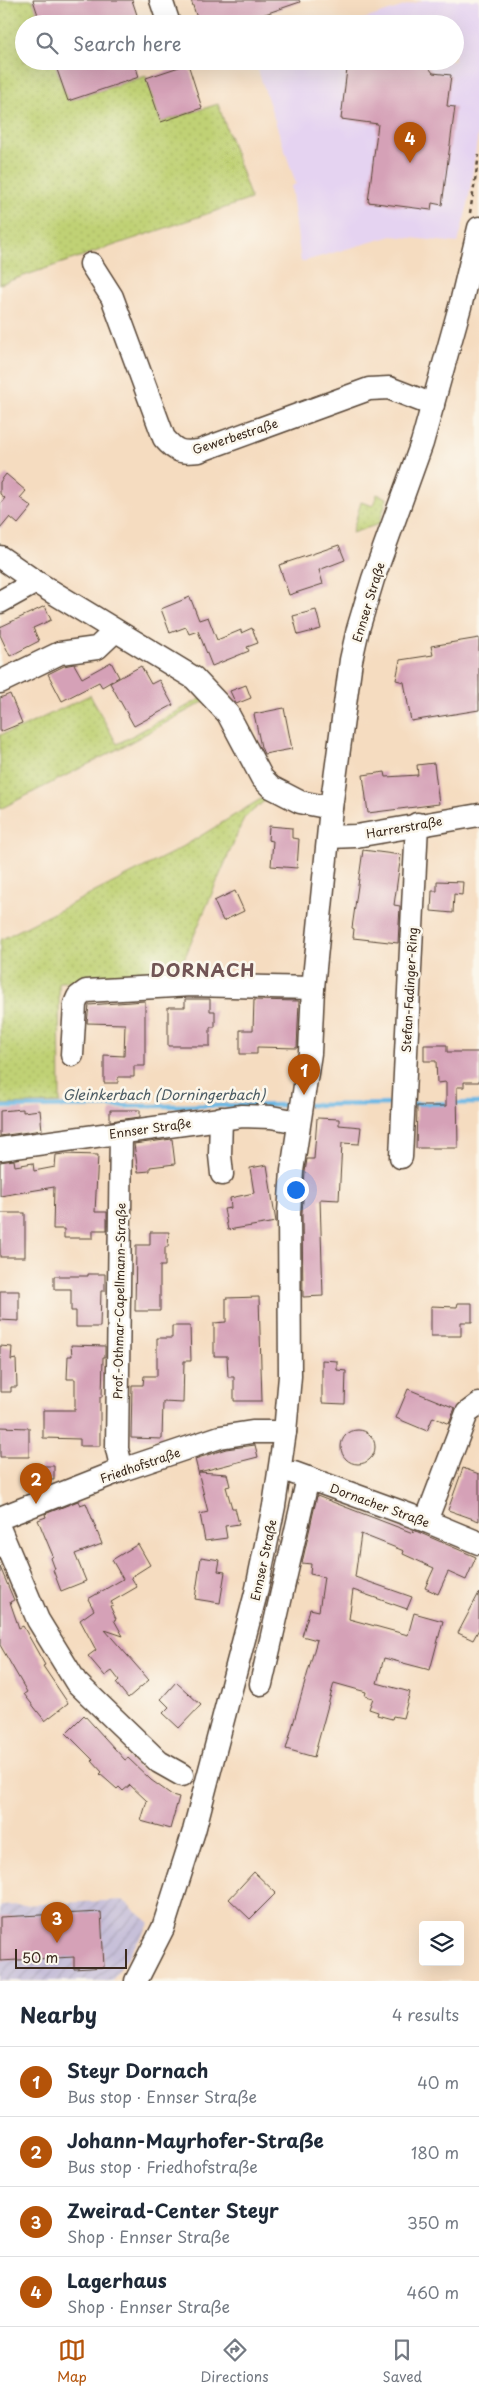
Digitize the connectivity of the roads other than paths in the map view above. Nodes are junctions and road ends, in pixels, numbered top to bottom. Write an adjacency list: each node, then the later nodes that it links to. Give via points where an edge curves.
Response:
1 (161, 0): 2 (street)
2 (166, 15)
3 (479, 228): 5 (street, Ennser Straße)
4 (91, 264): 5 (street, Gewerbestraße, via 112,297 164,438 173,449 200,451 369,389 389,388)
5 (433, 405): 11 (street, Ennser Straße, via 358,629)
6 (0, 556): 7 (street)
7 (36, 582): 8 (street); 9 (street)
8 (0, 602)
9 (115, 631): 10 (street, via 98,648 60,653); 11 (street, via 194,678 206,689 228,714 262,778 271,787 300,802)
10 (0, 682)
11 (331, 808): 14 (street, Ennser Straße)
12 (479, 815): 13 (street, Harrerstraße)
13 (417, 824): 14 (street, Harrerstraße, via 356,836); 21 (street, Stefan-Fadinger-Ring)
14 (329, 837): 15 (street, Ennser Straße)
15 (313, 988): 16 (street, via 192,986 86,991 75,1004); 17 (street, Ennser Straße, via 312,1029)
16 (72, 1055)
17 (302, 1110): 18 (street, Ennser Straße); 24 (street, Ennser Straße, via 289,1213 291,1353)
18 (221, 1118): 19 (street, Ennser Straße); 22 (street)
19 (121, 1132): 20 (street, Ennser Straße); 26 (street, Prof.-Othmar-Capellmann-Straße, via 116,1449)
20 (0, 1149)
21 (401, 1157)
22 (222, 1174)
23 (479, 1404): 29 (street, via 468,1413)
24 (285, 1432): 25 (street, Ennser Straße); 26 (street, Friedhofstraße, via 252,1432 220,1437)
25 (281, 1468): 27 (street, Dornacher Straße); 34 (street, Ennser Straße, via 256,1549 213,1760 176,1892 163,1928)
26 (122, 1470): 28 (street, Friedhofstraße)
27 (308, 1478): 29 (street, Dornacher Straße); 32 (street)
28 (0, 1518)
29 (426, 1521): 31 (street, Dornacher Straße)
30 (0, 1530): 33 (street, via 38,1620 76,1682 159,1762)
31 (479, 1543)
32 (261, 1684)
33 (182, 1775)
34 (136, 1981)

